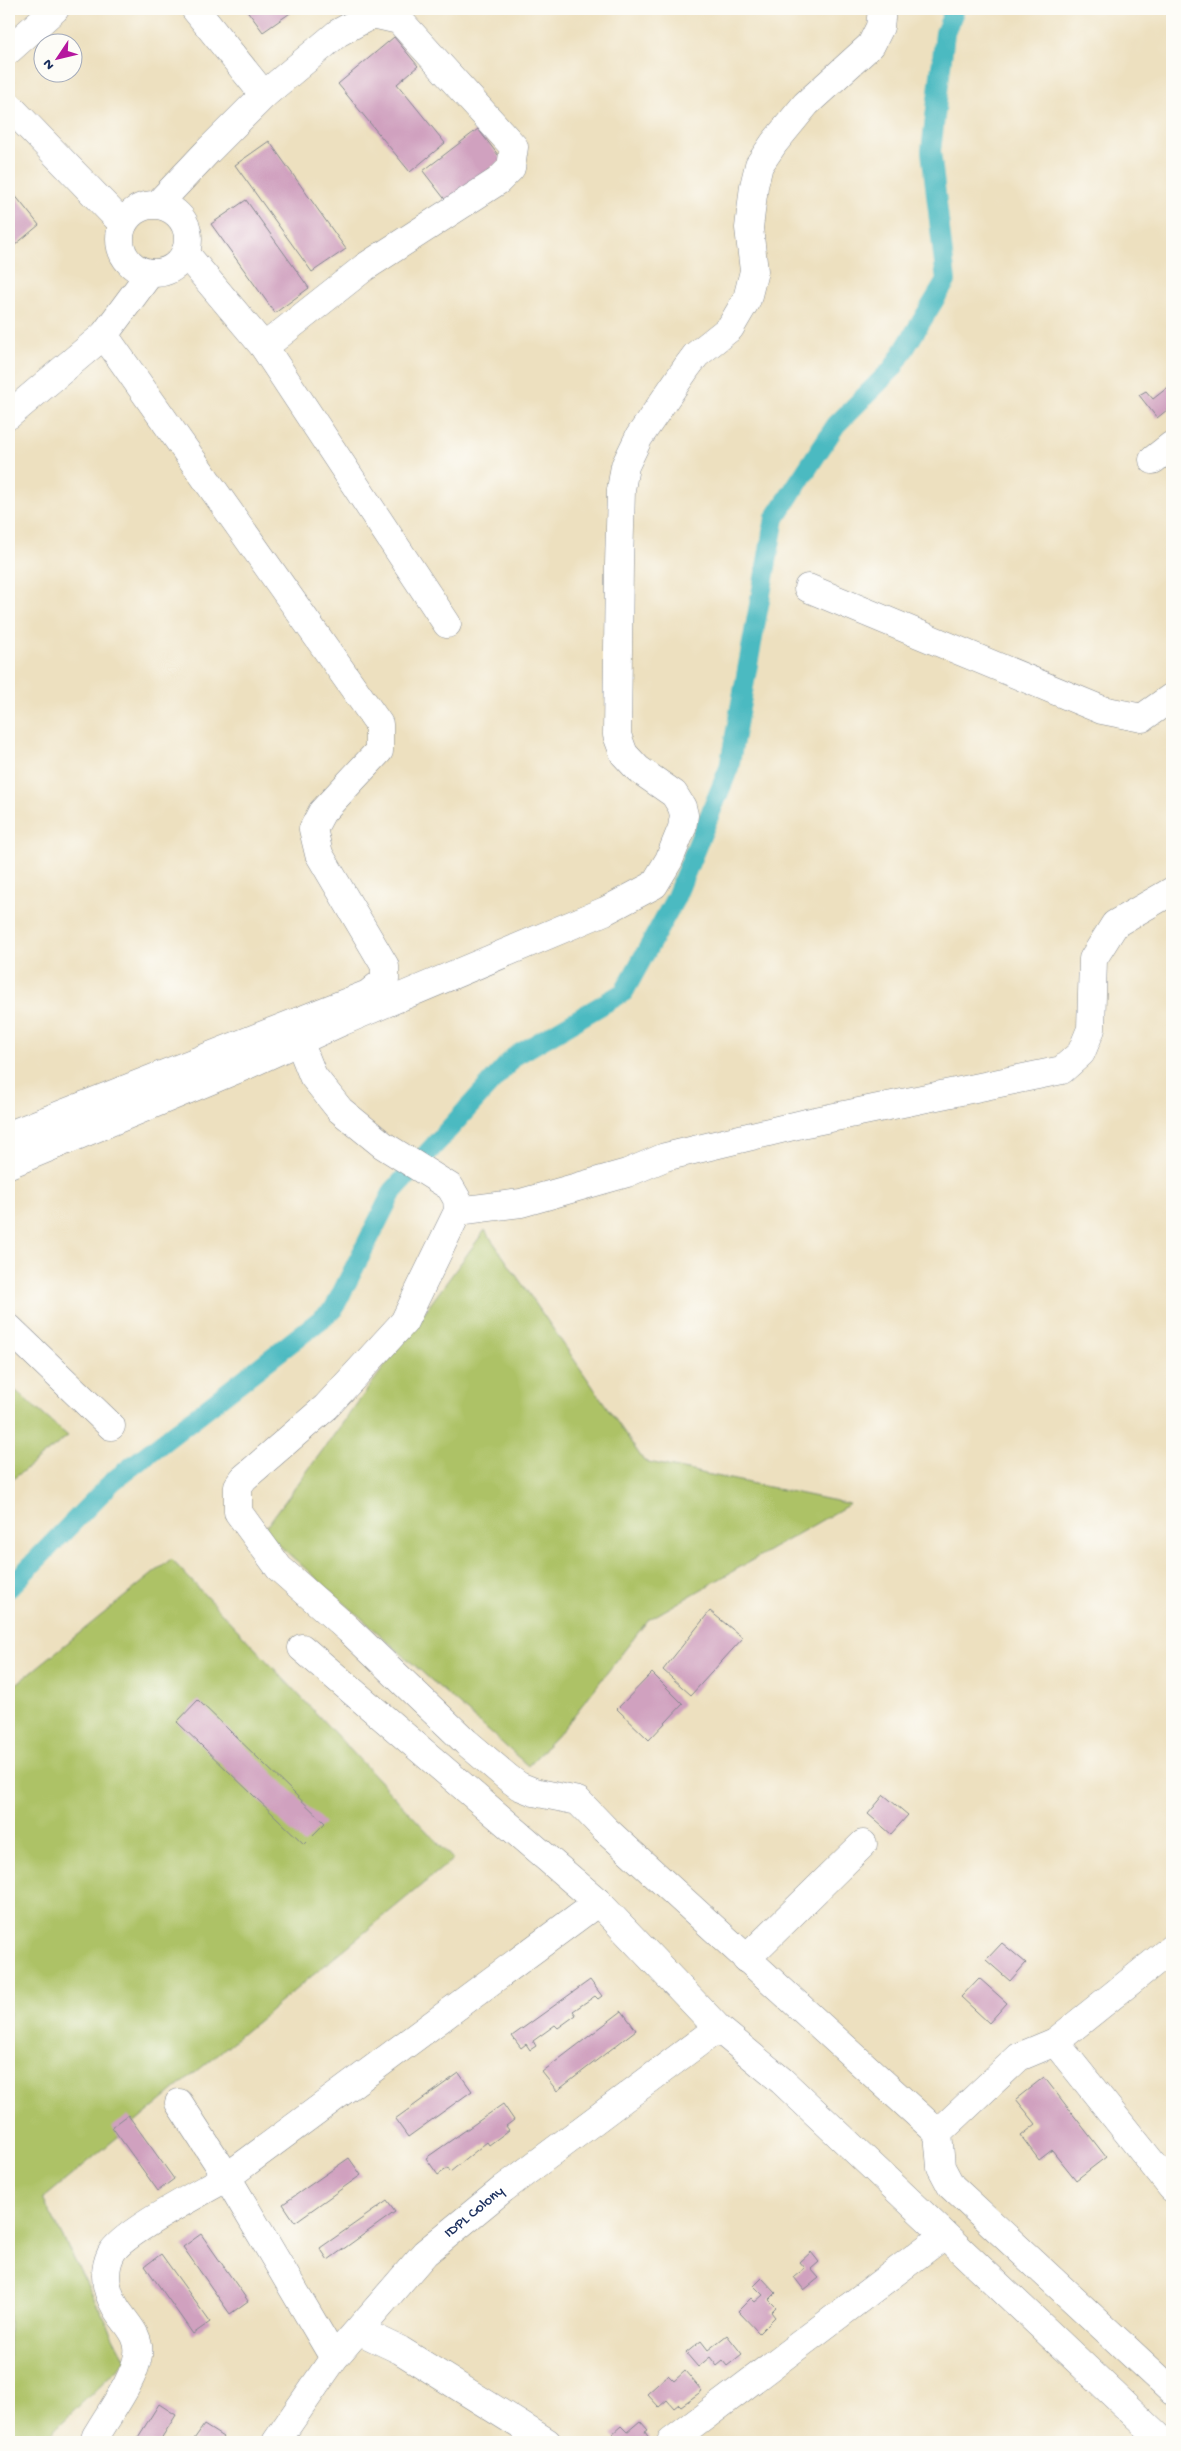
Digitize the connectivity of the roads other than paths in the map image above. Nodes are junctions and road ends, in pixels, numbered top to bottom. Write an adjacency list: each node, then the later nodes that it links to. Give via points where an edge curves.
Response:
1 (55, 9): 4 (street)
2 (194, 9): 5 (street)
3 (882, 9): 18 (street, via 880,28 871,45 806,104 758,166 749,228 754,271 747,299 730,328 696,355 687,367 640,437 625,466 618,565 617,735 624,754 638,769 674,794 682,807 682,828 662,874 654,885 606,911)
4 (9, 50)
5 (264, 95): 7 (street); 12 (street, via 338,33 373,14 399,20 514,147 511,168 498,181 365,267)
6 (9, 106): 8 (street)
7 (158, 204): 8 (street, via 132,212); 9 (street, via 171,209 187,228)
8 (123, 224): 10 (street, via 120,240 124,255 130,264)
9 (185, 254): 10 (street, via 170,269); 12 (street)
10 (150, 273): 11 (street)
11 (104, 335): 13 (street); 19 (street, via 379,724 379,751 322,812 313,829 319,854 384,966 385,980 368,994)
12 (264, 347): 15 (street)
13 (9, 415)
14 (808, 588): 16 (street, via 1102,710 1142,718)
15 (447, 624)
16 (1172, 697)
17 (1172, 891): 21 (street, via 1115,924 1093,959 1091,1029 1081,1053 1062,1070 806,1123 665,1157 627,1173 521,1203)
18 (299, 1040): 20 (street, via 247,1065); 21 (street, via 313,1076 325,1094 363,1130 450,1188 457,1199)
19 (9, 1135)
20 (9, 1164)
21 (458, 1211): 28 (street, via 404,1322 326,1407 244,1478 238,1486 238,1512 279,1568 466,1742 519,1786 578,1801)
22 (9, 1328): 23 (street)
23 (111, 1426)
24 (302, 1648): 26 (street)
25 (863, 1844): 28 (street)
26 (598, 1902): 29 (street); 33 (street)
27 (1172, 1948): 30 (street)
28 (746, 1959): 32 (street)
29 (718, 2028): 35 (street, via 782,2081); 36 (street, IDPL Colony, via 503,2188 425,2253)
30 (1055, 2042): 32 (street, via 1019,2057); 34 (street)
31 (179, 2103): 33 (street)
32 (938, 2133): 38 (street, via 941,2167 951,2186)
33 (227, 2177): 37 (street); 39 (street, via 127,2236 111,2252 105,2286 136,2338 138,2353 133,2370)
34 (1172, 2188)
35 (944, 2236): 42 (street); 43 (street)
36 (360, 2331): 37 (street, IDPL Colony); 41 (street, via 400,2350)
37 (334, 2358): 40 (street, IDPL Colony)
38 (1172, 2391)
39 (94, 2442)
40 (276, 2442)
41 (547, 2442)
42 (671, 2442)
43 (1164, 2442)

